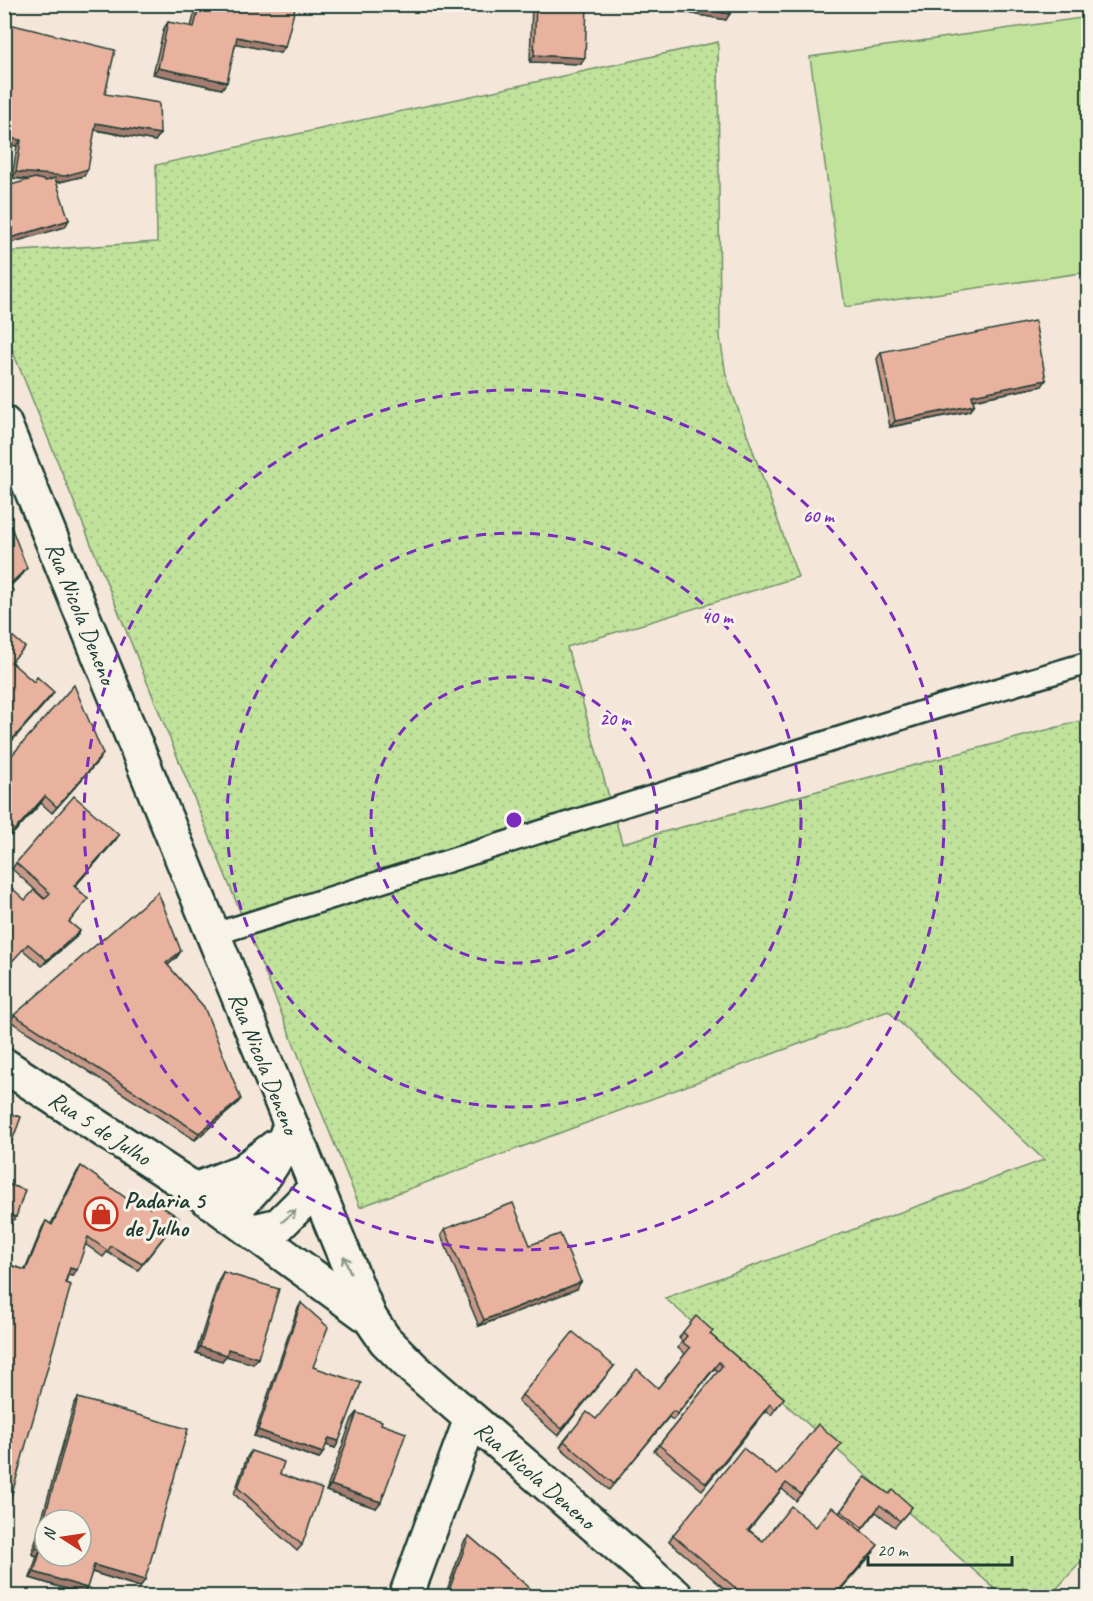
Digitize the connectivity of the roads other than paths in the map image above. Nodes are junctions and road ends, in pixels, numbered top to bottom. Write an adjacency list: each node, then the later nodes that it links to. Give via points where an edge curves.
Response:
1 (4, 423): 3 (street, Rua Nicola Deneno)
2 (1089, 663): 3 (lane)
3 (212, 935): 5 (street, Rua Nicola Deneno)
4 (4, 1065): 7 (street, Rua 5 de Julho)
5 (287, 1132): 6 (street, Rua Nicola Deneno); 7 (street, via 243,1171); 8 (street, via 274,1166 258,1187)
6 (316, 1188): 8 (street, one-way to 6, via 279,1225); 9 (street, Rua Nicola Deneno, one-way to 6)
7 (195, 1190): 8 (street, Rua 5 de Julho)
8 (242, 1223): 9 (street, Rua 5 de Julho)
9 (370, 1318): 10 (street, Rua Nicola Deneno, via 385,1340)
10 (471, 1419): 11 (street); 12 (street, Rua Nicola Deneno)
11 (406, 1596)
12 (676, 1596)

